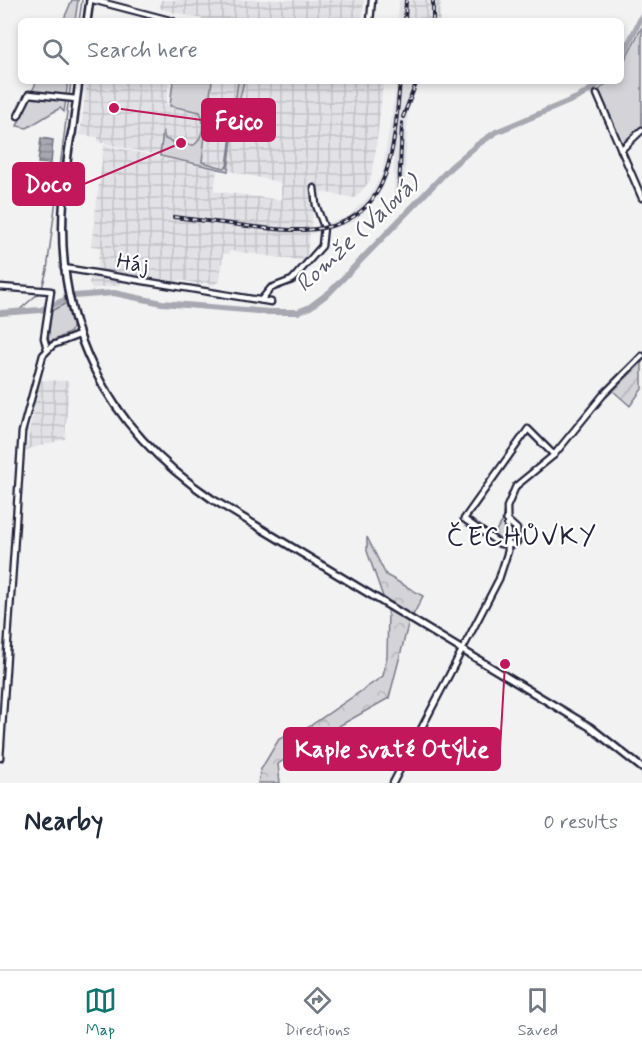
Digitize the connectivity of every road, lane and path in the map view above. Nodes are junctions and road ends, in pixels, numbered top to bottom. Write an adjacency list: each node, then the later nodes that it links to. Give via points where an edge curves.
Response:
1 (92, 0): 3 (main road); 4 (street)
2 (372, 0): 5 (street)
3 (88, 18)
4 (161, 18)
5 (370, 18)
6 (78, 84): 8 (main road)
7 (597, 94): 11 (street)
8 (71, 98): 9 (street, via 28,94); 14 (main road, via 72,131 62,234)
9 (18, 116)
10 (642, 130): 11 (street)
11 (621, 150): 13 (street)
12 (314, 188): 16 (street, via 324,229 322,246 292,280 271,288)
13 (642, 198)
14 (64, 268): 16 (street, Háj); 18 (main road)
15 (0, 287): 19 (street, via 51,291 44,340)
16 (259, 300): 17 (street, Háj)
17 (271, 302)
18 (79, 335): 19 (street); 24 (main road, via 114,405 172,470 212,499)
19 (47, 349): 25 (street, via 37,370 21,447)
20 (642, 356): 21 (street)
21 (554, 455): 22 (street, via 516,486); 23 (street, via 528,429 465,516 465,521)
22 (506, 519): 23 (street); 23 (street, via 518,531 516,543)
23 (508, 546): 24 (street, via 500,579)
24 (464, 650): 26 (main road, via 604,736); 27 (street)
25 (0, 758)
26 (642, 768)
27 (393, 783)

